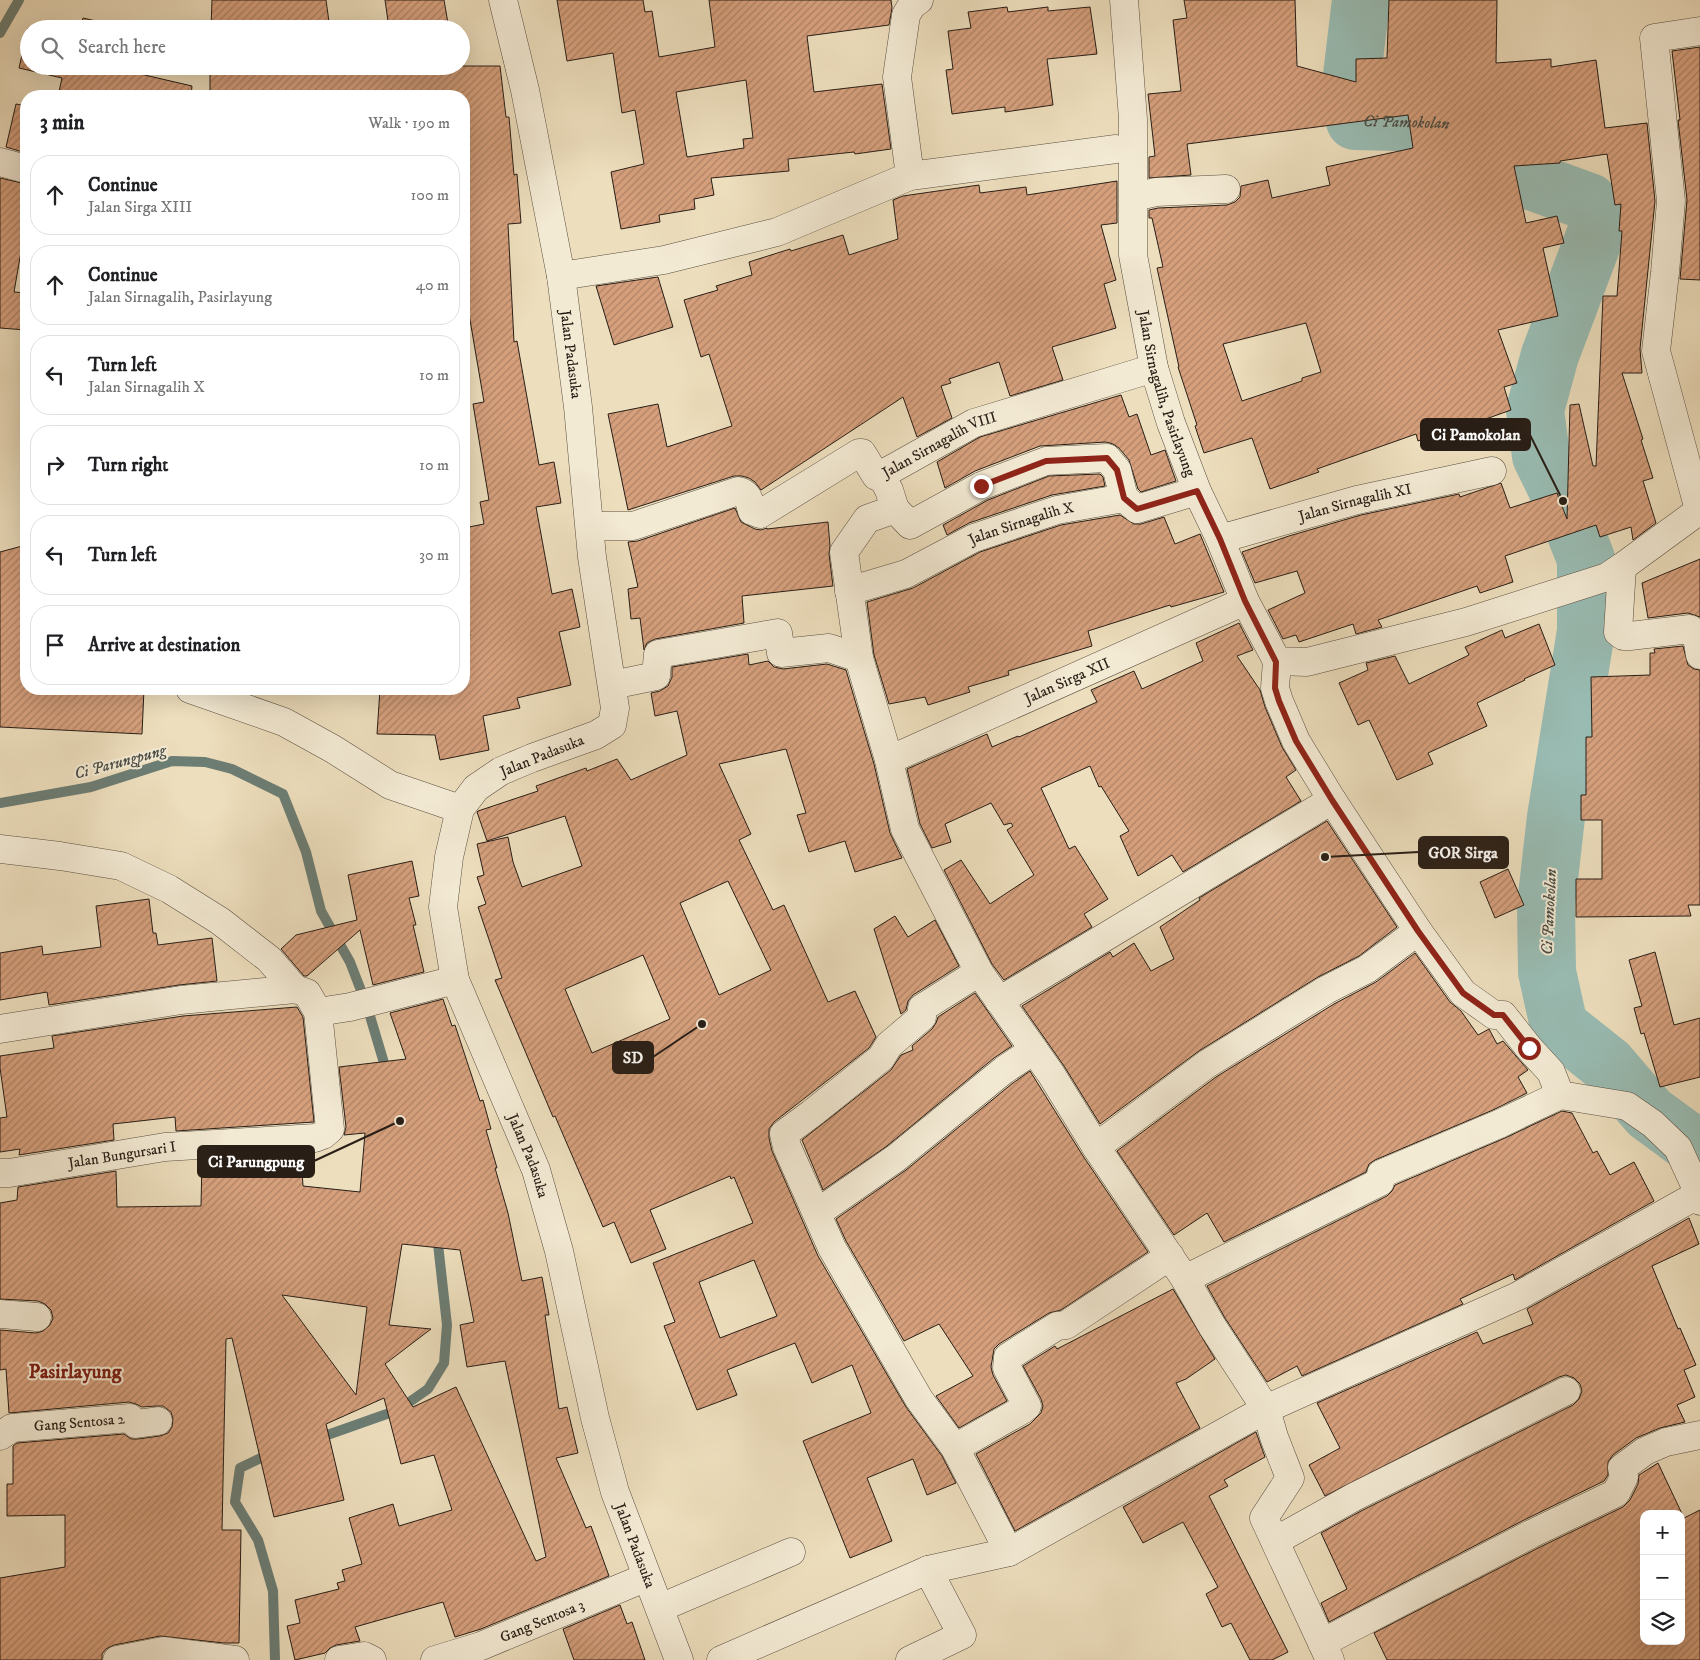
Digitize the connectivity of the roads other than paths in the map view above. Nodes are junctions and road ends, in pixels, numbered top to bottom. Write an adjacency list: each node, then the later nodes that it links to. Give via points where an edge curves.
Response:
1 (503, 0): 11 (street, Jalan Padasuka, via 525,90)
2 (919, 0): 8 (street, via 912,4 906,15 897,77)
3 (1124, 0): 10 (street, Jalan Sirnagalih, Pasirlayung, via 1133,119)
4 (1700, 31): 18 (street, via 1654,38 1670,201 1656,351)
5 (1116, 149): 8 (street)
6 (0, 162): 7 (street)
7 (20, 167)
8 (910, 176): 11 (street, via 777,232 664,260)
9 (1226, 189): 10 (street, via 1156,192)
10 (1134, 197): 12 (street, Jalan Sirnagalih, Pasirlayung, via 1133,255)
11 (561, 276): 19 (street, Jalan Padasuka)
12 (1154, 368): 14 (street, Jalan Sirnagalih VIII, via 974,423); 15 (street, Jalan Sirnagalih, Pasirlayung)
13 (1492, 470): 20 (street, Jalan Sirnagalih XI, via 1357,500)
14 (881, 475): 17 (street); 19 (street, Jalan Sirnagalih VIII, via 876,476 859,453 760,514 752,511 748,496 738,491 633,526)
15 (1197, 491): 16 (street, via 1137,509); 20 (street, Jalan Sirnagalih, Pasirlayung)
16 (1124, 498): 17 (street, via 1117,470 1107,458 1092,458 1046,461 981,486 910,525); 22 (street, Jalan Sirnagalih X, via 1057,510 974,538 906,574)
17 (895, 509): 22 (street, via 867,519 844,552)
18 (1700, 510): 21 (street)
19 (590, 526): 27 (street, Jalan Padasuka)
20 (1220, 539): 23 (street, Jalan Sirnagalih, Pasirlayung)
21 (1615, 572): 24 (street, via 1618,632 1630,636 1690,629 1697,637); 26 (street, via 1466,622 1308,662)
22 (850, 591): 25 (street)
23 (1245, 601): 26 (street, Jalan Sirnagalih, Pasirlayung); 29 (street, Jalan Sirga XII)
24 (1700, 655)
25 (859, 658): 27 (street, via 829,648 781,652 778,633 658,654 656,676); 29 (street)
26 (1276, 662): 30 (street, via 1275,688 1279,701 1296,741)
27 (612, 685): 31 (street, Jalan Padasuka, via 615,708 612,725 501,771 476,788)
28 (207, 695): 31 (street, via 284,722 390,784)
29 (889, 760): 34 (street, via 905,829)
30 (1332, 800): 33 (street); 37 (street)
31 (460, 809): 35 (street, Jalan Padasuka, via 449,857 443,907)
32 (0, 849): 36 (street, Jalan Bungursari I, via 121,866 169,889 220,921 269,959)
33 (1418, 931): 41 (street, via 1463,993 1494,1015 1503,1015 1551,1072); 42 (street, via 1367,969 1326,990 1207,1064)
34 (979, 972): 37 (street); 45 (street, via 922,1008 922,1018 889,1045 880,1058 784,1134)
35 (455, 980): 38 (street); 61 (street, Jalan Padasuka, via 536,1170 558,1251 595,1418 613,1483)
36 (295, 989): 38 (street, Jalan Bungursari I, via 307,993); 39 (street, via 181,1000)
37 (999, 1002): 40 (street)
38 (318, 1012): 43 (street, Jalan Bungursari I, via 330,1129 323,1135 165,1147)
39 (0, 1029)
40 (1034, 1050): 42 (street); 45 (street, via 1004,1070 896,1158)
41 (1560, 1095): 44 (street, via 1627,1106 1654,1124 1678,1148); 47 (street, via 1381,1174 1380,1182)
42 (1096, 1147): 46 (street)
43 (0, 1173)
44 (1700, 1197): 51 (street, via 1518,1296)
45 (817, 1213): 56 (street, via 832,1248 919,1399)
46 (1170, 1256): 47 (street); 56 (street, via 1066,1325 1057,1326 1008,1357 1008,1368 1026,1406)
47 (1185, 1278): 51 (street)
48 (0, 1314): 49 (street)
49 (37, 1317)
50 (1566, 1391): 57 (street)
51 (1266, 1409): 57 (street, via 1290,1478 1264,1518); 59 (street)
52 (1700, 1419): 54 (street)
53 (158, 1422): 55 (street, Gang Sentosa 2, via 136,1424 130,1418 102,1420 12,1428)
54 (1700, 1435): 63 (street, via 1666,1442 1645,1451 1622,1468 1624,1477 1616,1493 1531,1534)
55 (0, 1436)
56 (956, 1448): 59 (street)
57 (1275, 1541): 63 (street)
58 (791, 1552): 62 (street)
59 (1009, 1552): 60 (street)
60 (928, 1570): 70 (street); 71 (street, via 962,1635)
61 (647, 1577): 62 (street, Jalan Padasuka); 68 (street, Gang Sentosa 3, via 481,1646)
62 (660, 1608): 69 (street, Jalan Padasuka)
63 (1326, 1652)
64 (117, 1660): 65 (street, via 163,1652)
65 (235, 1660)
66 (338, 1660): 67 (street, via 364,1656)
67 (372, 1660)
68 (435, 1660)
69 (679, 1660)
70 (721, 1660)
71 (910, 1660)

